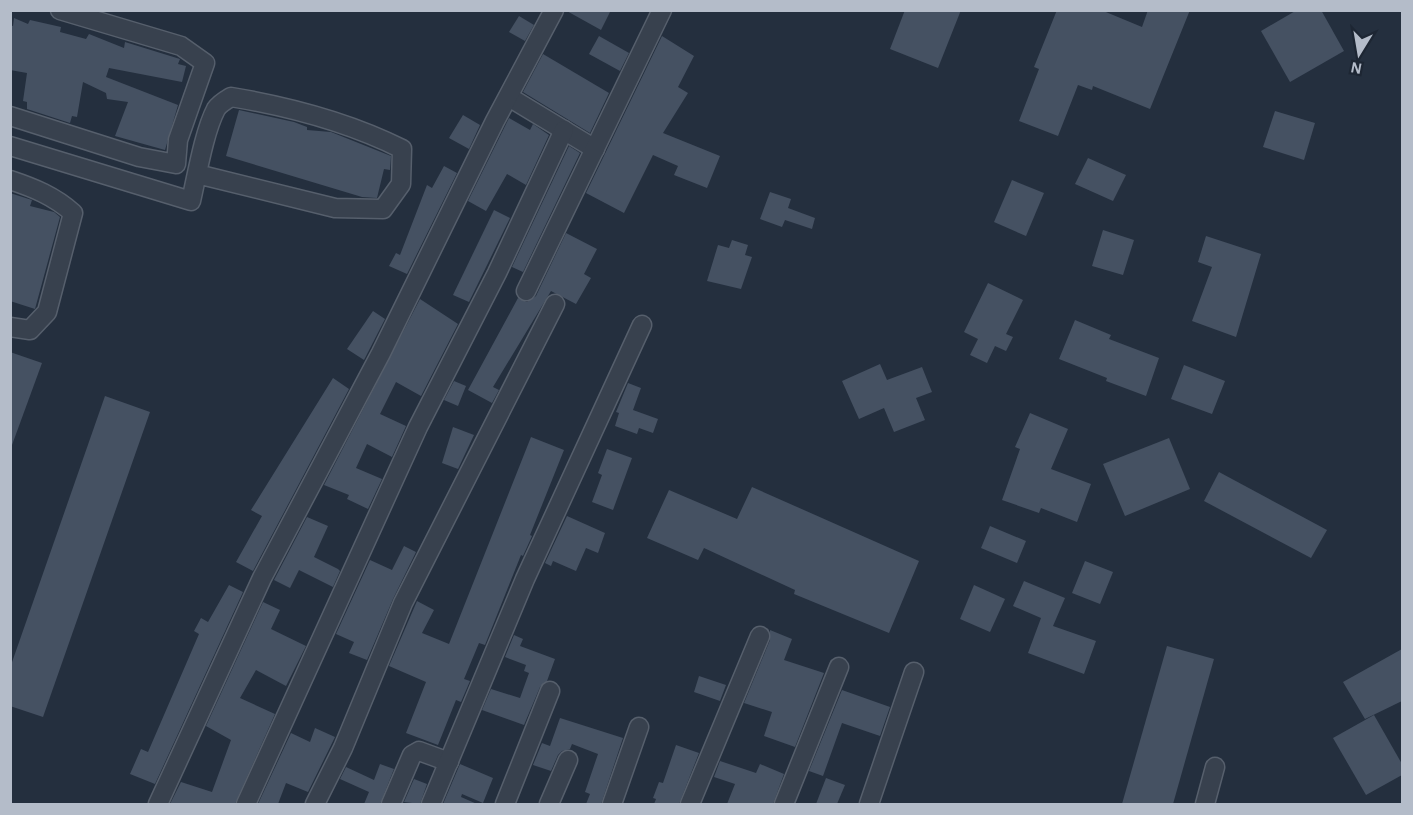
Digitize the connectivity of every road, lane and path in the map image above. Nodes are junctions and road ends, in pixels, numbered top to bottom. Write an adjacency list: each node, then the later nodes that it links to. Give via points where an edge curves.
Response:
1 (60, 10): 5 (street, via 181,46 205,63 178,140 176,164 139,157)
2 (554, 10): 4 (street)
3 (662, 10): 8 (street)
4 (509, 97): 6 (street); 23 (street, via 381,353 262,578)
5 (10, 116)
6 (564, 130): 8 (street); 24 (street, via 418,427)
7 (10, 146): 9 (street, via 191,201)
8 (596, 149): 11 (street)
9 (197, 174): 9 (street, via 217,108 231,97 283,106 365,131 402,149 401,184 383,209 335,208)
10 (10, 180): 14 (street, via 41,190 73,213 47,312 30,330)
11 (526, 291)
12 (555, 304): 25 (street, via 403,603 343,748)
13 (642, 325): 21 (street, via 525,579)
14 (10, 327)
15 (760, 636): 31 (street)
16 (839, 667): 32 (street)
17 (914, 672): 33 (street)
18 (550, 691): 28 (street)
19 (639, 727): 30 (street)
20 (568, 760): 29 (street)
21 (449, 762): 26 (street, via 419,751 408,763); 27 (street)
22 (1215, 767): 34 (street)
23 (158, 804)
24 (246, 804)
25 (315, 804)
26 (390, 804)
27 (431, 804)
28 (505, 804)
29 (549, 804)
30 (612, 804)
31 (690, 804)
32 (784, 804)
33 (868, 804)
34 (1205, 804)

